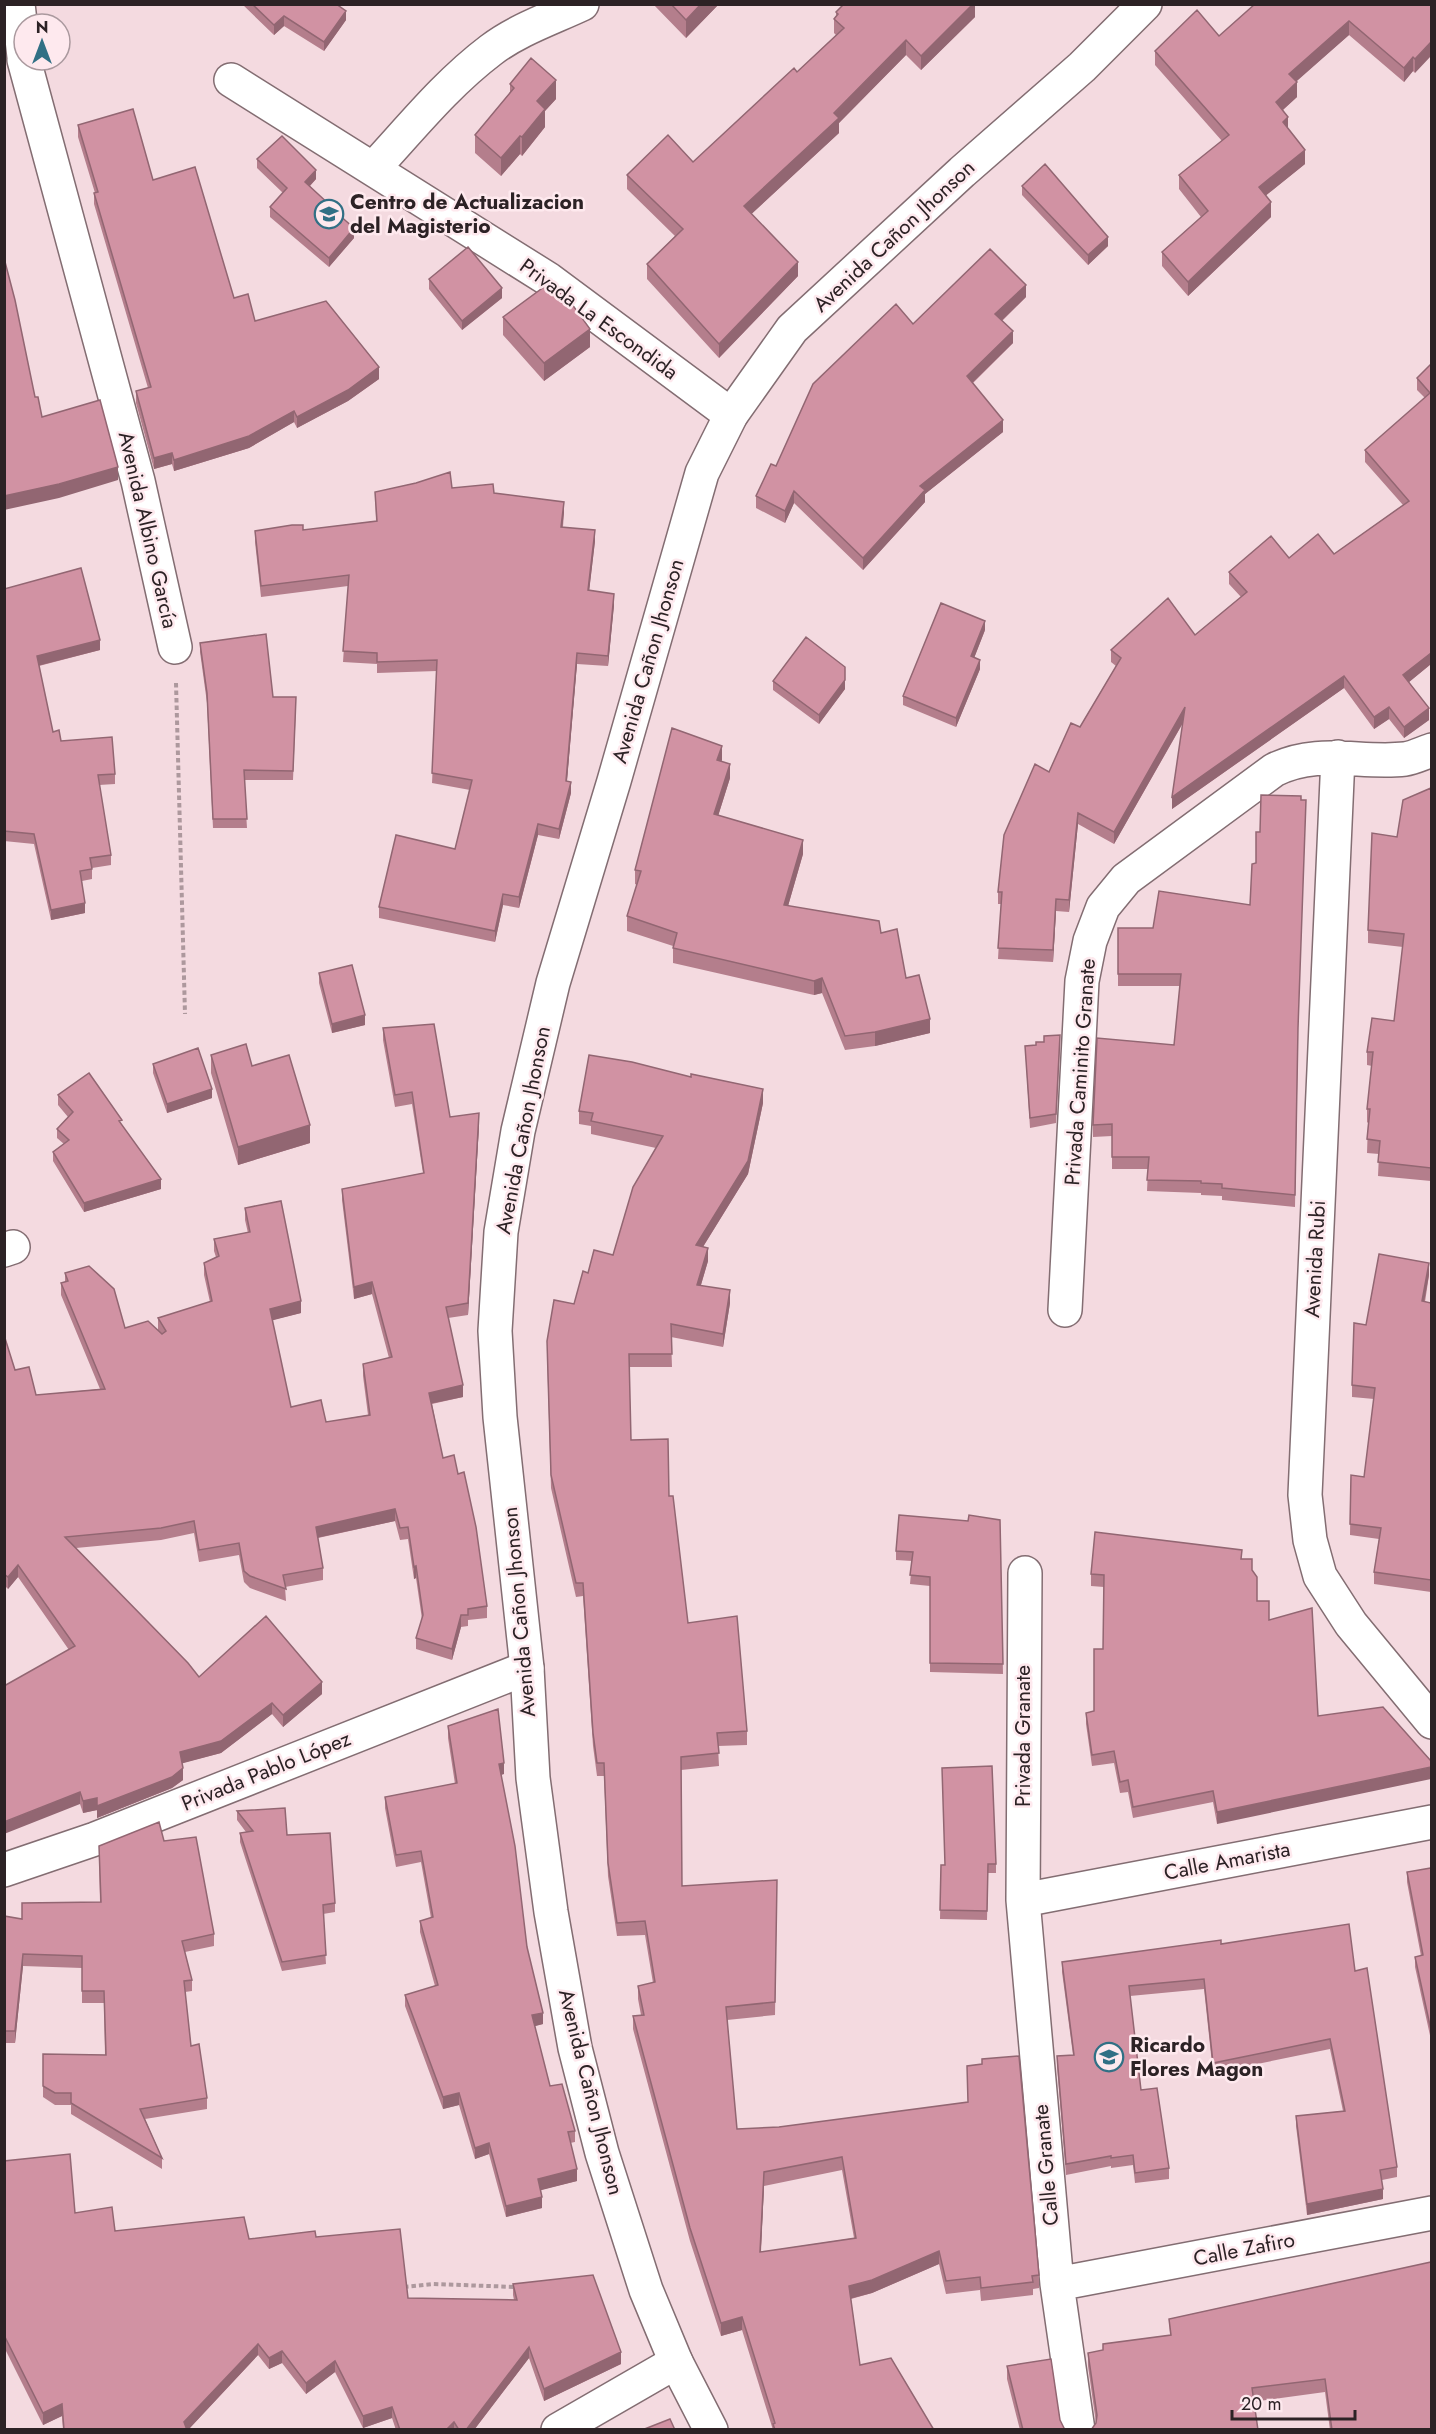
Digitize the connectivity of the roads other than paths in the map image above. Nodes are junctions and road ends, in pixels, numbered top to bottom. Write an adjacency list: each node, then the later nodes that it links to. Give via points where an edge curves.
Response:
1 (582, 4): 5 (street, via 492,49 446,90)
2 (1146, 4): 6 (street, Avenida Cañon Jhonson, via 1082,67 792,329)
3 (28, 72): 7 (street, Avenida Albino García, via 138,481)
4 (231, 80): 5 (street, Privada La Escondida)
5 (373, 169): 6 (street, Privada La Escondida, via 548,279)
6 (731, 415): 12 (street, Avenida Cañon Jhonson, via 702,473 553,983 518,1131 503,1220 495,1330 500,1417)
7 (175, 647)
8 (1431, 750): 9 (street, Privada Caminito Granate, via 1406,759)
9 (1338, 757): 10 (street, Privada Caminito Granate, via 1288,763 1274,770 1126,879 1103,907 1090,941 1082,981); 13 (street, Avenida Rubi, via 1305,1496 1310,1540 1320,1576 1351,1624)
10 (1065, 1310)
11 (1025, 1573): 16 (street, Privada Granate)
12 (527, 1668): 15 (street, Privada Pablo López, via 95,1839); 19 (street, Avenida Cañon Jhonson, via 532,1778 575,2048 622,2216 646,2290)
13 (1431, 1722)
14 (1431, 1822): 16 (street, Calle Amarista)
15 (4, 1870)
16 (1023, 1900): 18 (street, Calle Granate)
17 (1431, 2213): 18 (street, Calle Zafiro)
18 (1057, 2284): 22 (street, Calle Granate)
19 (676, 2362): 20 (street); 21 (street, Avenida Cañon Jhonson)
20 (558, 2430)
21 (711, 2430)
22 (1078, 2430)

